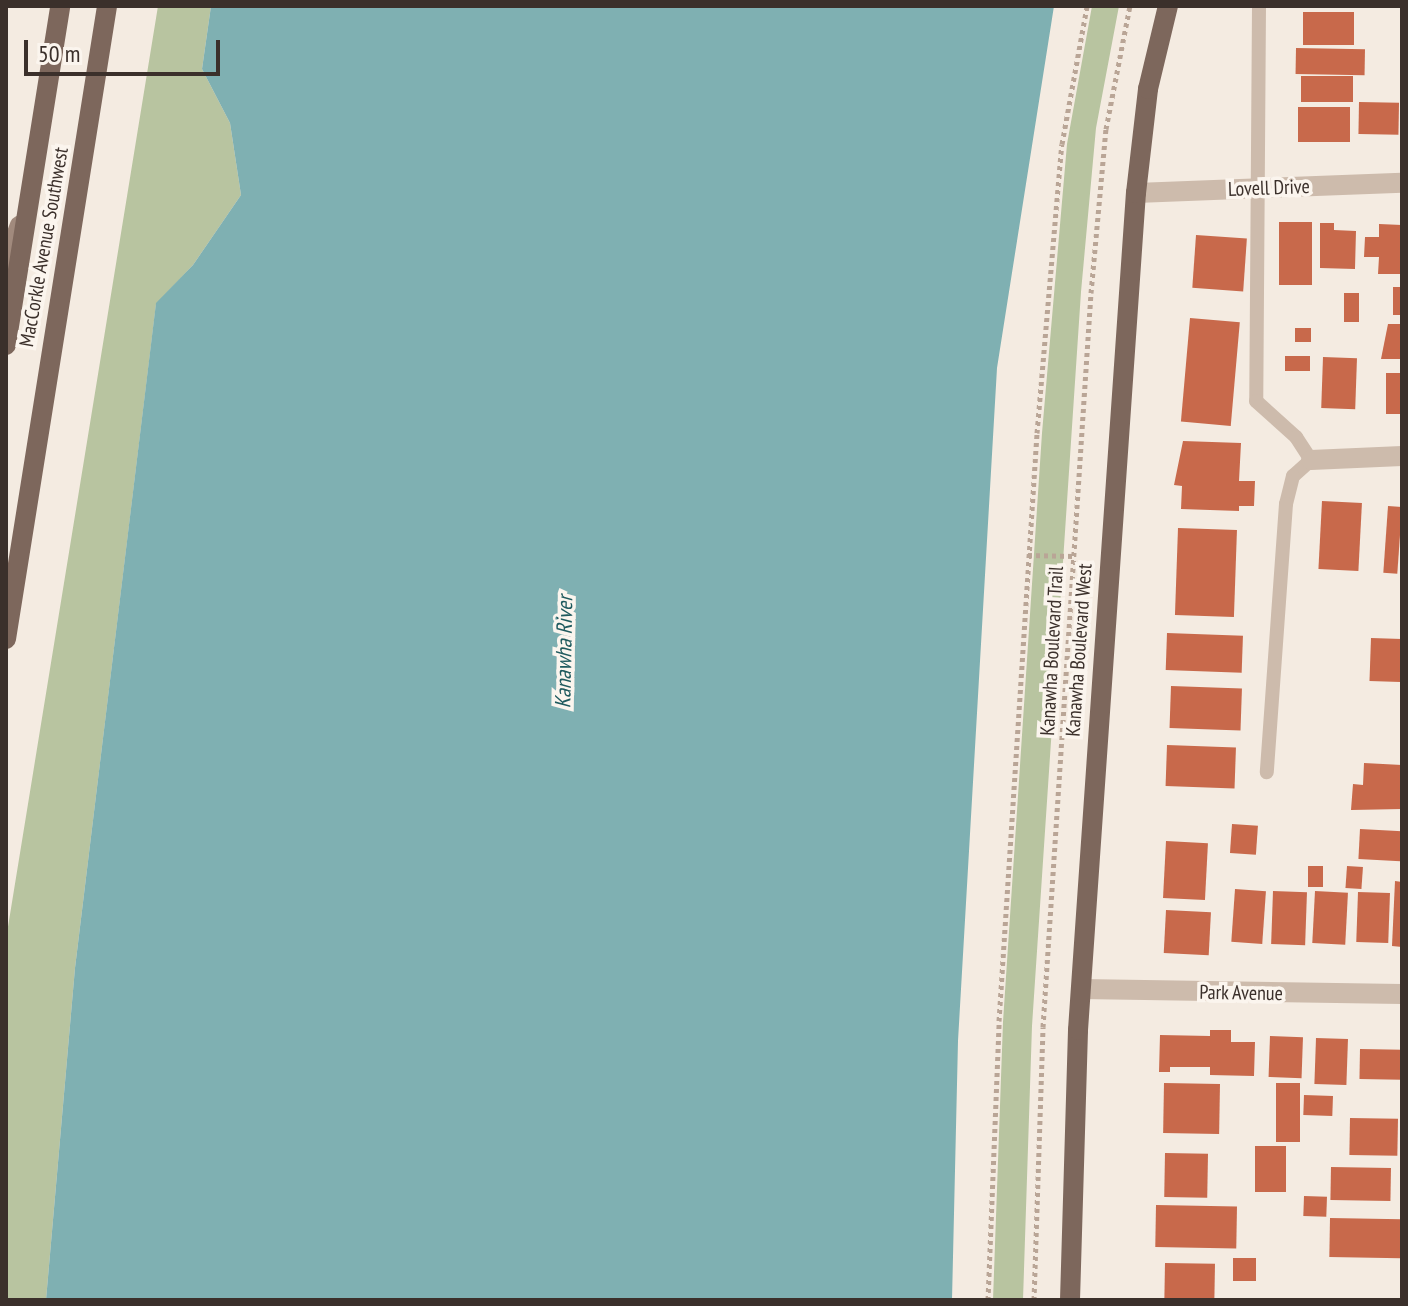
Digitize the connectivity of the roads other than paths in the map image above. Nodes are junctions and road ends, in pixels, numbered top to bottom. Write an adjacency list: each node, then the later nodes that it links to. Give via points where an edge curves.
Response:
1 (60, 6): 8 (main road, MacCorkle Avenue Southwest)
2 (107, 6): 13 (main road, MacCorkle Avenue Southwest)
3 (1168, 6): 7 (main road, Kanawha Boulevard West, via 1148,89)
4 (1259, 6): 6 (lane)
5 (1402, 183): 6 (street, Lovell Drive)
6 (1259, 189): 7 (street, Lovell Drive); 12 (lane, via 1256,401 1296,437)
7 (1136, 193): 16 (main road, Kanawha Boulevard West)
8 (29, 203): 9 (main road); 10 (main road, MacCorkle Avenue Southwest)
9 (6, 263)
10 (6, 345)
11 (1402, 456): 12 (street)
12 (1311, 460): 15 (lane, via 1293,476 1286,504)
13 (9, 615): 14 (main road, MacCorkle Avenue Southwest)
14 (6, 639)
15 (1267, 772)
16 (1081, 989): 17 (street, Park Avenue); 18 (main road, Kanawha Boulevard West)
17 (1402, 994)
18 (1070, 1300)

